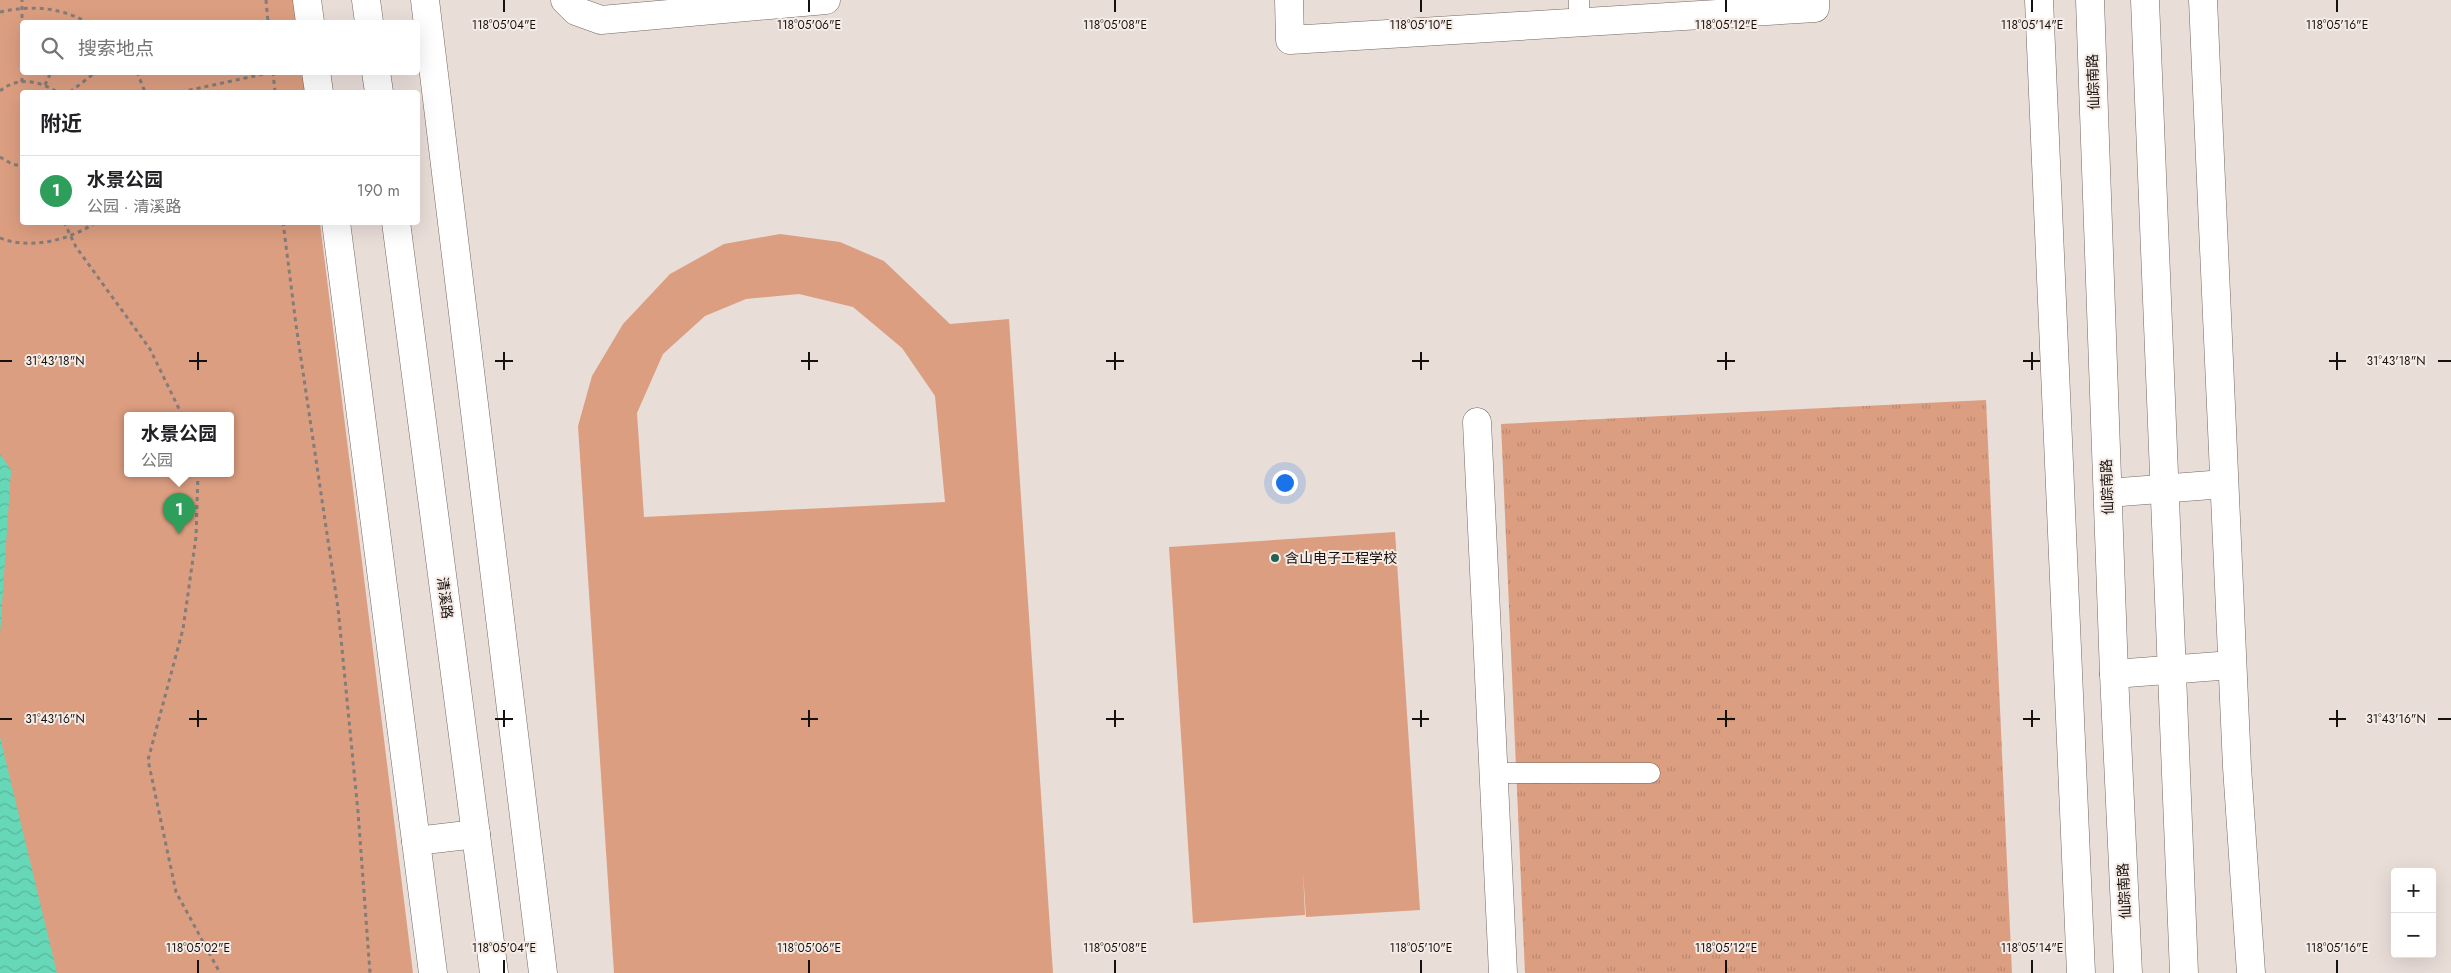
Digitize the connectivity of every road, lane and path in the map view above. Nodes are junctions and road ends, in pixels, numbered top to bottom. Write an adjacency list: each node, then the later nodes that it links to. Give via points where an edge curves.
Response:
1 (22, 0): 14 (path)
2 (266, 0): 21 (path)
3 (307, 0): 22 (street)
4 (366, 0): 23 (street)
5 (425, 0): 68 (street)
6 (565, 0): 7 (street, via 576,11 602,20)
7 (826, 0)
8 (1289, 0): 15 (street, via 1290,40)
9 (1815, 0): 15 (street, via 1815,8)
10 (2040, 0): 70 (street)
11 (2090, 0): 56 (street, 仙踪南路)
12 (2145, 0): 55 (street)
13 (2203, 0): 54 (street)
14 (22, 8): 16 (path); 17 (path); 18 (path)
15 (1579, 11)
16 (0, 12)
17 (75, 16): 19 (path); 20 (path)
18 (22, 20)
19 (73, 20)
20 (84, 20)
21 (268, 20)
22 (310, 20)
23 (369, 20)
24 (22, 75): 32 (path)
25 (50, 75): 33 (path)
26 (92, 75): 35 (path)
27 (138, 75): 36 (path)
28 (259, 75): 37 (path)
29 (273, 75): 38 (path)
30 (316, 75): 39 (street)
31 (376, 75): 40 (street)
32 (22, 82): 33 (path); 41 (path)
33 (45, 85): 34 (path)
34 (54, 90)
35 (73, 90)
36 (144, 90)
37 (189, 90)
38 (275, 90)
39 (319, 90)
40 (379, 90)
41 (0, 91)
42 (0, 157): 43 (path)
43 (20, 166)
44 (65, 225): 49 (path)
45 (92, 225): 49 (path)
46 (283, 225): 65 (path, via 338,608)
47 (336, 225): 63 (street)
48 (396, 225): 62 (street, 清溪路)
49 (70, 235): 50 (path, via 44,243); 51 (path, via 150,349)
50 (0, 238)
51 (181, 412)
52 (1477, 422): 60 (street)
53 (198, 477): 64 (path, via 196,536 183,629 148,760 176,892)
54 (2224, 484): 55 (street); 57 (street)
55 (2165, 488): 56 (street); 58 (street)
56 (2108, 493): 59 (street, 仙踪南路)
57 (2232, 665): 58 (street); 73 (street)
58 (2172, 670): 59 (street); 72 (street)
59 (2114, 674): 71 (street, 仙踪南路)
60 (1494, 773): 61 (lane); 69 (street)
61 (1650, 773)
62 (476, 834): 63 (street); 67 (street, 清溪路)
63 (416, 841): 66 (street)
64 (220, 973)
65 (370, 973)
66 (433, 973)
67 (494, 973)
68 (543, 973)
69 (1503, 973)
70 (2081, 973)
71 (2128, 973)
72 (2184, 973)
73 (2251, 973)

